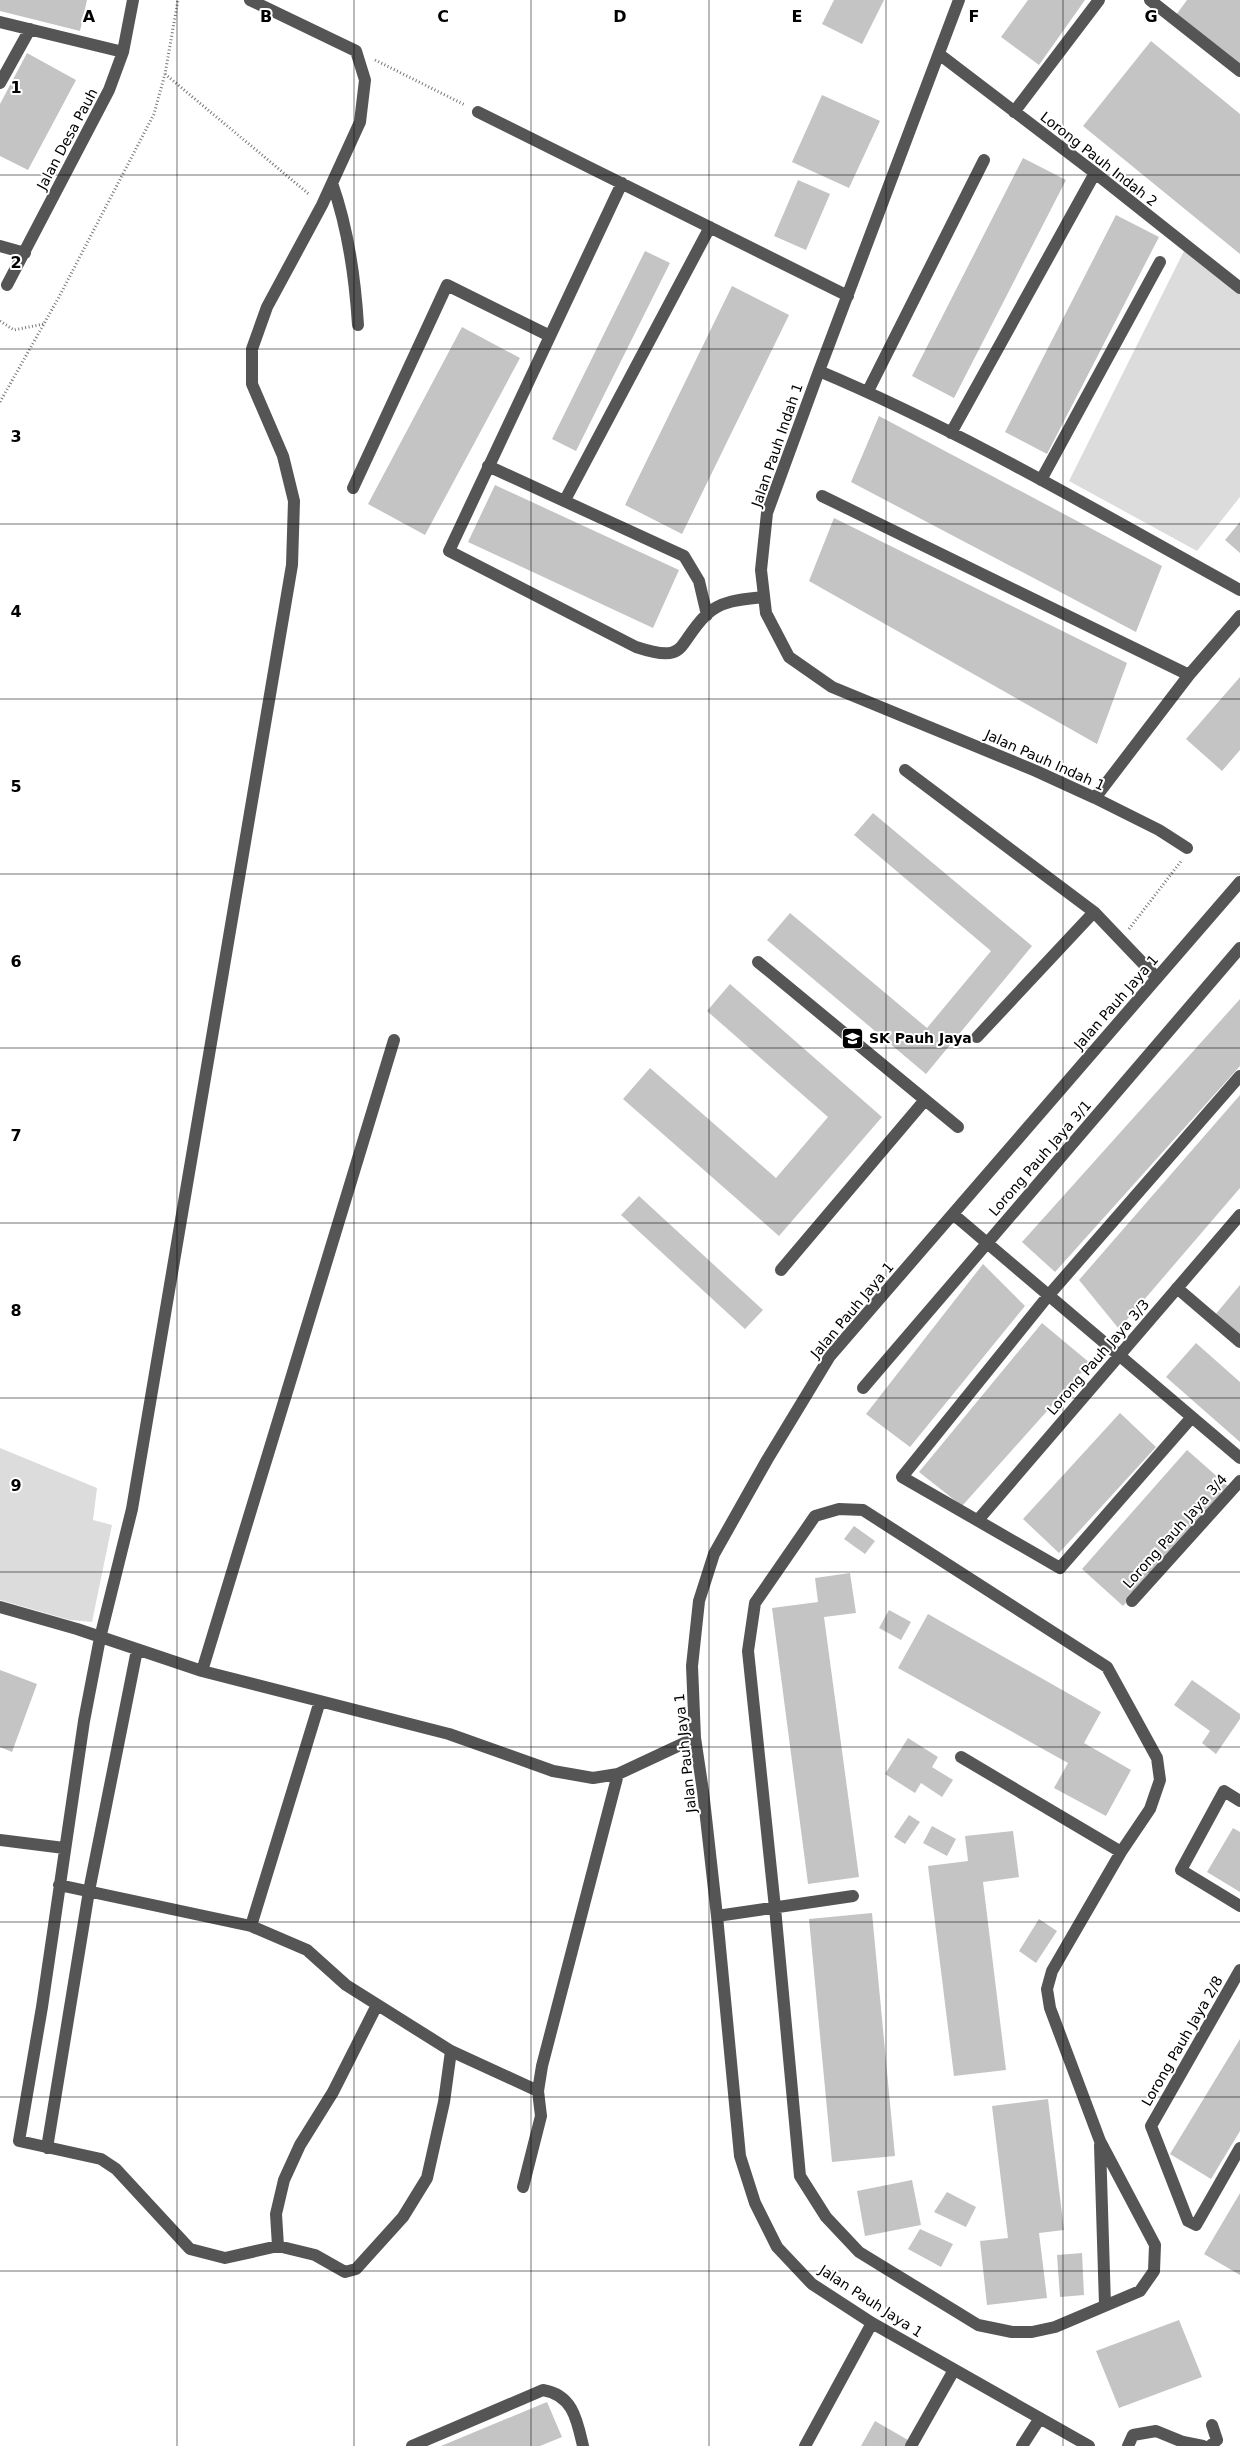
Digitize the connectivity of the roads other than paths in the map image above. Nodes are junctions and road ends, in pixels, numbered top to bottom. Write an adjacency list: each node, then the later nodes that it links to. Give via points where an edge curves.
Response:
1 (133, 0): 8 (street, Jalan Desa Pauh)
2 (250, 0): 16 (street, via 356,50 365,80 360,122)
3 (959, 0): 9 (street, Jalan Pauh Indah 1)
4 (1099, 0): 13 (street)
5 (1150, 0): 10 (street)
6 (0, 22): 7 (street)
7 (30, 29): 8 (street); 11 (street)
8 (123, 52): 20 (street, Jalan Desa Pauh, via 109,90)
9 (939, 54): 13 (street, Lorong Pauh Indah 2); 24 (street, Jalan Pauh Indah 1)
10 (1240, 71)
11 (0, 83)
12 (478, 112): 17 (street)
13 (1014, 112): 15 (street, Lorong Pauh Indah 2)
14 (984, 160): 28 (street)
15 (1095, 173): 23 (street, Lorong Pauh Indah 2); 29 (street)
16 (332, 183): 25 (street, via 346,237); 68 (street, via 268,307 252,349 252,384 283,456 294,501 292,565 132,1509)
17 (622, 183): 18 (street); 26 (street)
18 (710, 227): 24 (street); 34 (street)
19 (0, 246): 20 (street)
20 (25, 253): 22 (street, Jalan Desa Pauh)
21 (1160, 262): 31 (street)
22 (7, 285)
23 (1240, 288)
24 (848, 296): 27 (street, Jalan Pauh Indah 1)
25 (358, 325)
26 (550, 336): 30 (street); 32 (street, via 447,285)
27 (819, 371): 28 (street); 36 (street, Jalan Pauh Indah 1, via 768,513 761,570)
28 (868, 391): 29 (street)
29 (951, 433): 31 (street)
30 (488, 466): 34 (street); 37 (street, via 449,550 636,647 658,654 670,654 683,646)
31 (1041, 480): 35 (street)
32 (353, 488)
33 (822, 496): 39 (street)
34 (566, 500): 37 (street, via 684,556 699,581)
35 (1240, 590)
36 (764, 597): 37 (street, via 737,600); 41 (street, Jalan Pauh Indah 1, via 766,613 789,656 832,687)
37 (706, 615)
38 (1240, 616): 39 (street)
39 (1189, 676): 41 (street)
40 (905, 770): 44 (street)
41 (1095, 798): 42 (street, Jalan Pauh Indah 1)
42 (1187, 848)
43 (1240, 882): 47 (street, Jalan Pauh Jaya 1)
44 (1094, 912): 47 (street); 48 (street)
45 (1240, 948): 55 (street, Lorong Pauh Jaya 3/1)
46 (758, 962): 51 (street)
47 (1157, 978): 53 (street, Jalan Pauh Jaya 1)
48 (977, 1037)
49 (394, 1040): 70 (street)
50 (1240, 1076): 58 (street)
51 (925, 1100): 52 (street); 56 (street)
52 (958, 1127)
53 (952, 1214): 55 (street); 72 (street, Jalan Pauh Jaya 1, via 830,1356 714,1554 699,1602 692,1666)
54 (1239, 1219): 57 (street, Lorong Pauh Jaya 3/3)
55 (986, 1243): 58 (street); 61 (street, Lorong Pauh Jaya 3/1)
56 (781, 1270)
57 (1177, 1288): 59 (street); 60 (street, Lorong Pauh Jaya 3/3)
58 (1048, 1296): 60 (street); 65 (street, via 902,1477)
59 (1240, 1342)
60 (1119, 1356): 62 (street); 65 (street, Lorong Pauh Jaya 3/3)
61 (863, 1388)
62 (1192, 1417): 63 (street); 65 (street, via 1060,1568)
63 (1240, 1458)
64 (1240, 1481): 66 (street, Lorong Pauh Jaya 3/4)
65 (978, 1520)
66 (1132, 1601)
67 (0, 1607): 68 (street)
68 (100, 1638): 69 (street); 77 (street)
69 (137, 1650): 70 (street); 80 (street)
70 (202, 1671): 71 (street)
71 (320, 1700): 74 (street, via 449,1734 552,1771 593,1778); 85 (street)
72 (695, 1738): 74 (street); 84 (street, Jalan Pauh Jaya 1)
73 (961, 1757): 78 (street)
74 (618, 1774): 89 (street)
75 (1240, 1801): 82 (street, via 1224,1791 1181,1870)
76 (0, 1840): 77 (street)
77 (64, 1848): 79 (street)
78 (1122, 1852): 83 (street, via 1150,1810 1160,1780 1157,1758 1107,1667 863,1510 839,1509 815,1516 755,1603 748,1651); 90 (street, via 1052,1971 1047,1989 1050,2008)
79 (59, 1886): 80 (street); 91 (street, via 19,2141)
80 (89, 1891): 85 (street); 91 (street)
81 (853, 1896): 83 (street)
82 (1240, 1906)
83 (775, 1908): 84 (street); 95 (street, via 800,2176 826,2217 859,2252 978,2325 1012,2332 1032,2332 1055,2327)
84 (717, 1916): 96 (street, Jalan Pauh Jaya 1, via 740,2156 755,2203 777,2248 812,2284)
85 (251, 1926): 87 (street, via 308,1950 346,1985)
86 (1240, 1970): 92 (street, Lorong Pauh Jaya 2/8, via 1151,2126 1188,2221 1196,2225)
87 (377, 2005): 88 (street); 94 (street, via 284,2180 276,2214)
88 (451, 2051): 89 (street); 94 (street, via 444,2102 427,2178 403,2217 356,2269 345,2272 315,2255)
89 (538, 2091): 93 (street, via 541,2116)
90 (1100, 2141): 95 (street); 95 (street, via 1155,2245 1154,2271 1140,2291)
91 (48, 2148): 94 (street, via 101,2159 116,2169 190,2249 225,2258)
92 (1240, 2148)
93 (523, 2187)
94 (278, 2246)
95 (1106, 2305)
96 (872, 2323): 97 (street, Jalan Pauh Jaya 1); 102 (street)
97 (954, 2370): 98 (street, Jalan Pauh Jaya 1); 103 (street)
98 (1040, 2418): 104 (street); 105 (street, Jalan Pauh Jaya 1)
99 (1212, 2424): 108 (street, via 1217,2440)
100 (412, 2446): 101 (street, via 543,2390 556,2392 576,2414)
101 (583, 2446)
102 (805, 2446)
103 (911, 2446)
104 (1022, 2446)
105 (1089, 2446)
106 (1128, 2446): 107 (street, via 1133,2435 1156,2431)
107 (1203, 2446)
108 (1210, 2446)

